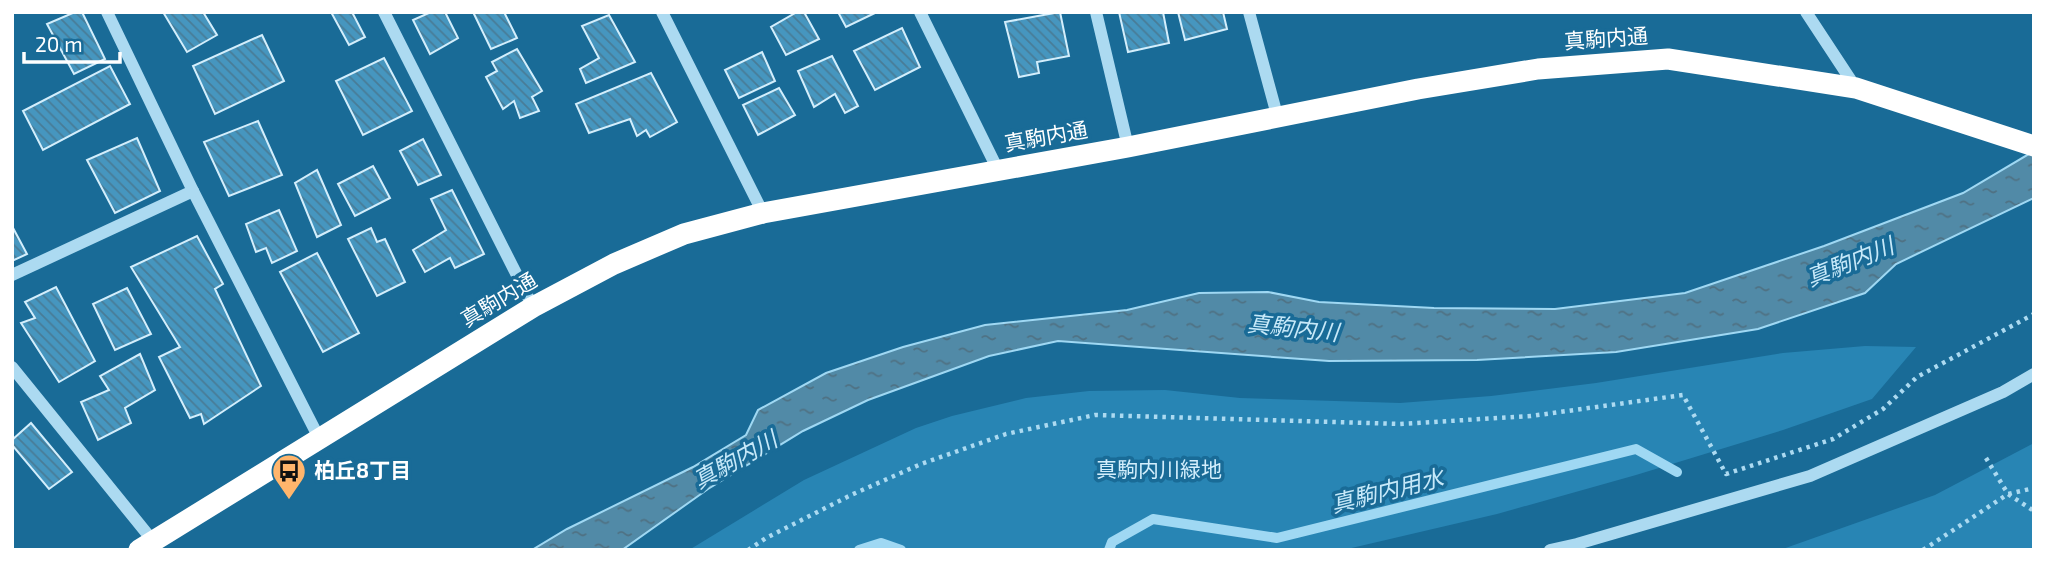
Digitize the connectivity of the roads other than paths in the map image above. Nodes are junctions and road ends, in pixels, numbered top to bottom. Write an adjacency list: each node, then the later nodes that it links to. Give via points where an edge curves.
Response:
1 (107, 12): 13 (street)
2 (384, 12): 16 (street)
3 (662, 12): 14 (street)
4 (920, 12): 12 (street)
5 (1096, 12): 11 (street)
6 (1249, 12): 9 (street)
7 (1806, 12): 8 (street)
8 (1856, 88): 9 (highway, 真駒内通, via 1668,59 1538,69); 10 (highway, 真駒内通)
9 (1277, 115): 11 (highway, 真駒内通)
10 (2034, 146)
11 (1128, 147): 12 (highway, 真駒内通)
12 (998, 170): 14 (highway, 真駒内通)
13 (193, 191): 15 (street); 19 (street)
14 (763, 213): 16 (highway, 真駒内通, via 684,234)
15 (12, 275)
16 (533, 307): 19 (highway, 真駒内通)
17 (12, 367): 20 (street)
18 (2034, 374): 21 (street, via 2003,392 1810,476)
19 (319, 439): 20 (highway, 真駒内通)
20 (146, 545)
21 (1550, 550)

